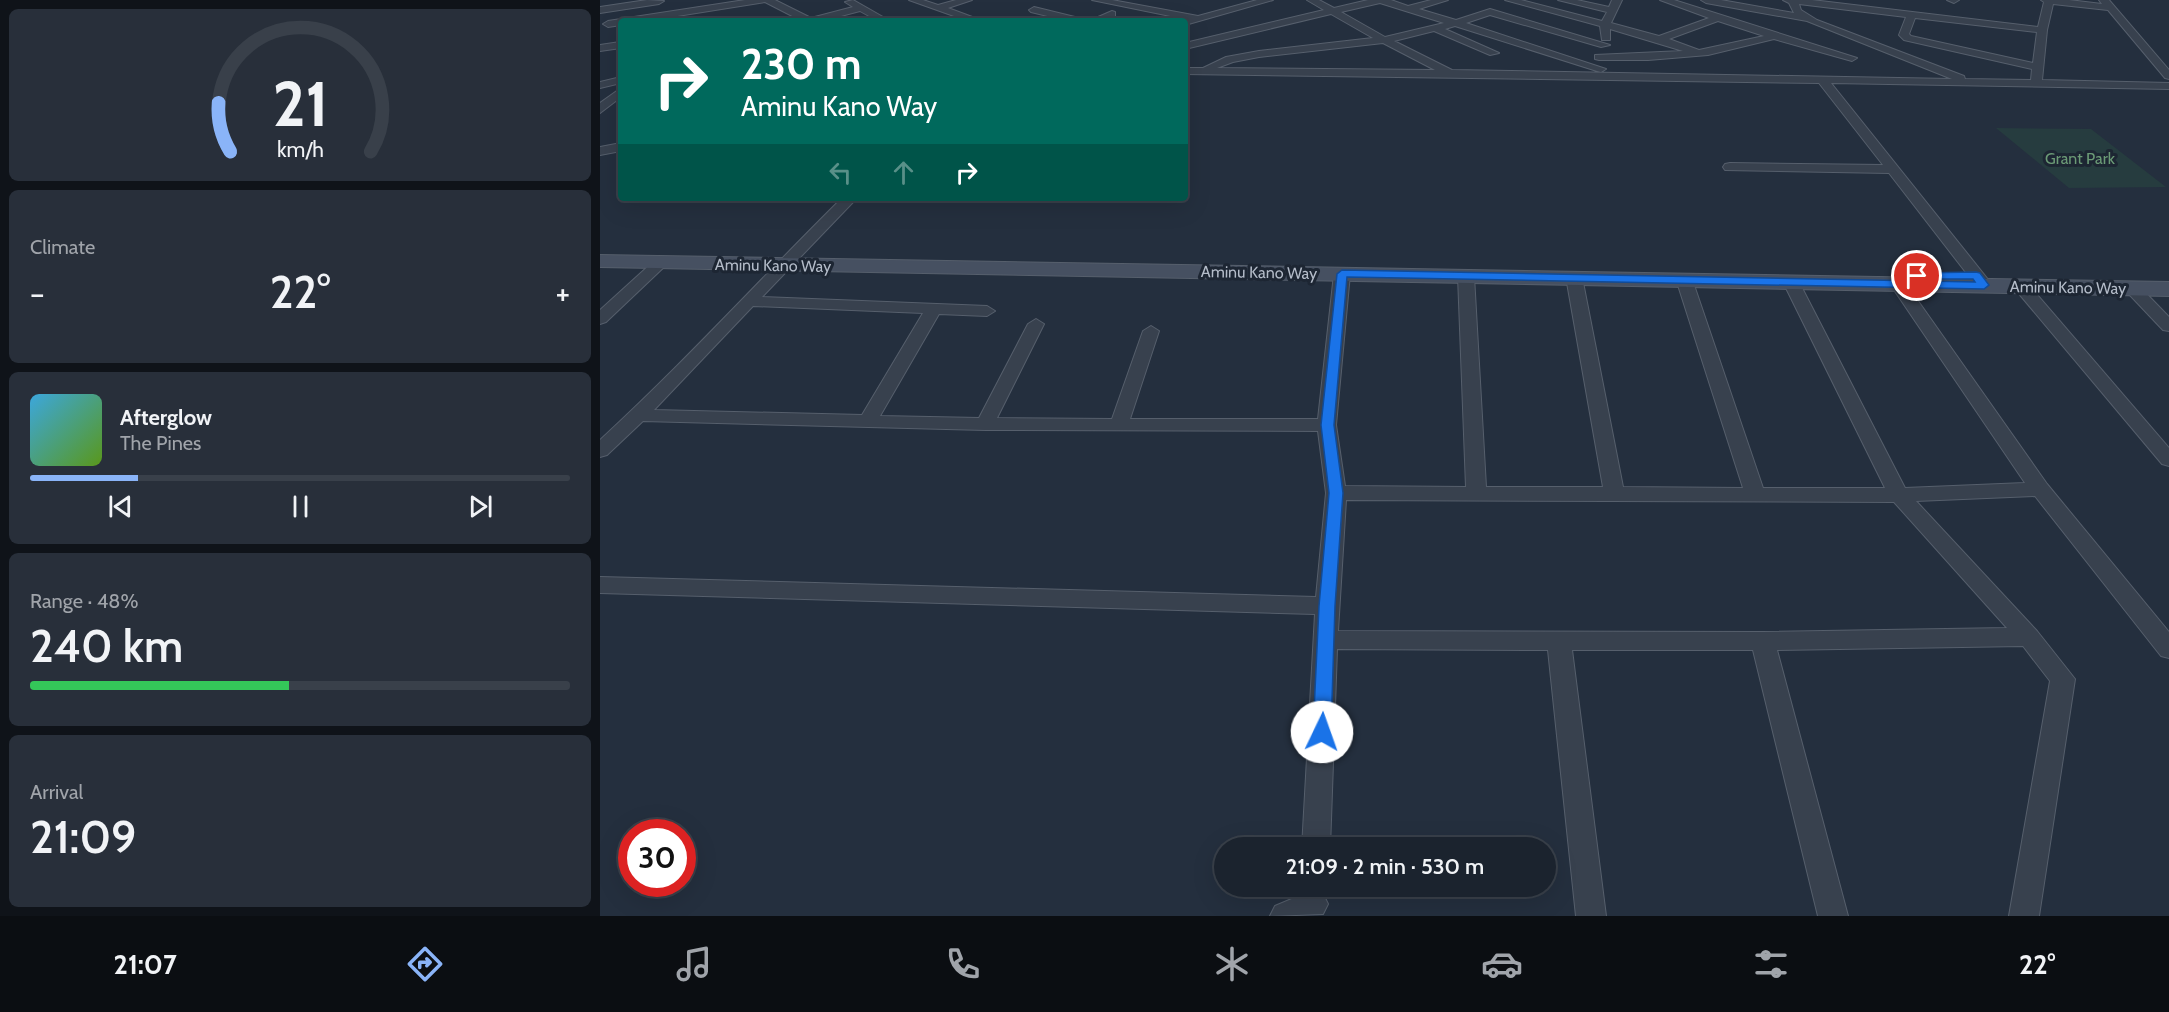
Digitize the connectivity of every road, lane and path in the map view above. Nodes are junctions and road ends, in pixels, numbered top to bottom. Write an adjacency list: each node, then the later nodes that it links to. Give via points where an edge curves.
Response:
1 (665, 0): 25 (street)
2 (763, 0): 32 (street)
3 (768, 0): 40 (street)
4 (846, 0): 28 (street)
5 (914, 0): 29 (street)
6 (967, 0): 29 (street)
7 (1044, 0): 44 (street, via 1031,13)
8 (1097, 0): 27 (street)
9 (1141, 0): 27 (street)
10 (1268, 0): 50 (street)
11 (1312, 0): 34 (street)
12 (1380, 0): 30 (street); 34 (street)
13 (1443, 0): 30 (street)
14 (1528, 0): 24 (street)
15 (1563, 0): 33 (street)
16 (1617, 0): 33 (street)
17 (1665, 0): 47 (street)
18 (1706, 0): 49 (street)
19 (1788, 0): 20 (street)
20 (1793, 0): 35 (street); 49 (street, via 1797,11)
21 (1890, 0): 35 (street)
22 (1953, 0): 48 (street)
23 (2047, 0): 26 (street); 56 (street)
24 (1514, 1): 53 (street)
25 (620, 3): 31 (street)
26 (2108, 4): 77 (street)
27 (1124, 5): 46 (street)
28 (862, 8): 41 (street); 42 (street)
29 (937, 8): 43 (street)
30 (1409, 8): 51 (street)
31 (600, 10)
32 (700, 10): 38 (street); 39 (street)
33 (1611, 10): 53 (street)
34 (1332, 11): 61 (street); 64 (street)
35 (1892, 12): 37 (street)
36 (1112, 14): 45 (street)
37 (1912, 14): 48 (street); 57 (street)
38 (648, 18)
39 (715, 18)
40 (804, 18)
41 (822, 18)
42 (880, 18)
43 (969, 18)
44 (1062, 18)
45 (1102, 18)
46 (1181, 18)
47 (1719, 18): 58 (street); 59 (street)
48 (1946, 18): 67 (street)
49 (1809, 19): 54 (street)
50 (1190, 20)
51 (1456, 23): 55 (street); 65 (street, via 1494,12); 76 (street)
52 (604, 24): 60 (street)
53 (1605, 26): 59 (street); 65 (street)
54 (1827, 27): 62 (street); 71 (street)
55 (1435, 28): 61 (street); 68 (street)
56 (2042, 30): 67 (street); 72 (street)
57 (1904, 35): 62 (street); 67 (street)
58 (1776, 36): 69 (street); 71 (street)
59 (1660, 39): 69 (street)
60 (618, 40)
61 (1384, 40): 74 (street, via 1230,59); 75 (street)
62 (1869, 42): 67 (street)
63 (618, 44): 66 (street)
64 (1188, 45)
65 (1605, 45): 70 (street)
66 (600, 48)
67 (1964, 50): 72 (street); 81 (street)
68 (1494, 53)
69 (1698, 54): 70 (street)
70 (1599, 57): 76 (street)
71 (1852, 58): 80 (street)
72 (2037, 67): 82 (street)
73 (1188, 71): 74 (street)
74 (1200, 72): 75 (street)
75 (1451, 73): 76 (street)
76 (1607, 74): 79 (street)
77 (2169, 76)
78 (618, 81): 83 (street)
79 (1822, 81): 80 (street); 91 (street)
80 (1877, 81): 81 (street)
81 (1971, 82): 82 (street)
82 (2036, 83): 84 (street)
83 (600, 85)
84 (2169, 86)
85 (618, 94): 87 (street)
86 (618, 109): 87 (street)
87 (600, 110)
88 (618, 148): 89 (street)
89 (600, 151)
90 (1730, 167): 91 (street)
91 (1892, 169): 102 (street)
92 (847, 201): 95 (street)
93 (600, 252): 95 (main road, Aminu Kano Way)
94 (600, 261): 96 (main road, Aminu Kano Way)
95 (786, 261): 96 (main road, Aminu Kano Way); 97 (main road, Aminu Kano Way); 102 (main road, Aminu Kano Way); 108 (street)
96 (659, 264): 111 (street)
97 (1342, 274): 98 (main road, Aminu Kano Way); 119 (street)
98 (1466, 276): 99 (main road, Aminu Kano Way); 125 (street)
99 (1574, 278): 100 (main road, Aminu Kano Way); 124 (street)
100 (1684, 279): 103 (main road, Aminu Kano Way); 126 (street)
101 (2169, 280): 102 (main road, Aminu Kano Way)
102 (1980, 281): 104 (main road, Aminu Kano Way); 105 (main road, Aminu Kano Way)
103 (1791, 282): 104 (main road, Aminu Kano Way); 127 (street)
104 (1899, 284): 122 (street)
105 (2021, 286): 106 (main road, Aminu Kano Way); 121 (street)
106 (2132, 288): 107 (main road, Aminu Kano Way); 113 (street)
107 (2169, 289)
108 (747, 301): 109 (street); 115 (street)
109 (933, 310): 110 (street); 116 (street)
110 (987, 311)
111 (600, 319)
112 (1036, 324): 117 (street)
113 (2169, 326)
114 (1151, 332): 118 (street)
115 (639, 415): 116 (street); 120 (street)
116 (868, 421): 117 (street)
117 (985, 424): 118 (street)
118 (1119, 424): 119 (street)
119 (1328, 425): 123 (street)
120 (600, 451)
121 (2169, 460)
122 (2040, 489): 127 (street); 134 (street)
123 (1336, 493): 125 (street); 129 (street)
124 (1614, 494): 125 (street); 126 (street)
125 (1476, 495)
126 (1755, 495): 127 (street)
127 (1899, 495): 130 (street)
128 (600, 585): 129 (street)
129 (1327, 606): 131 (street)
130 (2029, 637): 133 (street); 140 (street, via 2063,679)
131 (1327, 640): 132 (street); 135 (street)
132 (1559, 641): 133 (street); 138 (street)
133 (1763, 641): 139 (street)
134 (2169, 649)
135 (1317, 837)
136 (1313, 902): 137 (street)
137 (1285, 916)
138 (1591, 916)
139 (1833, 916)
140 (2024, 916)

